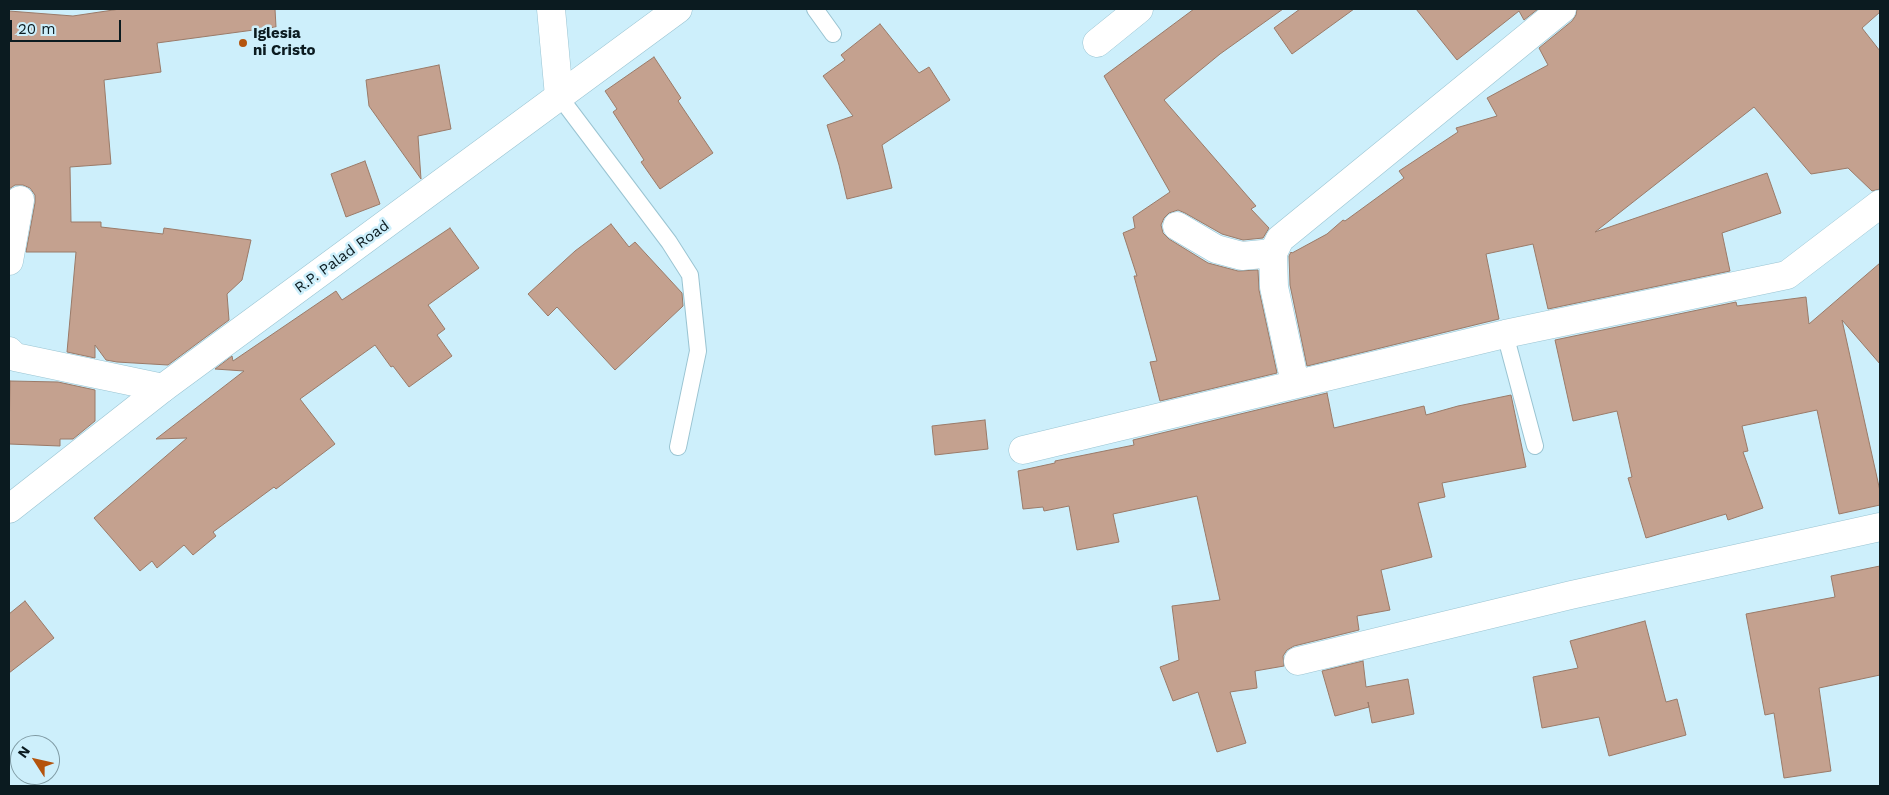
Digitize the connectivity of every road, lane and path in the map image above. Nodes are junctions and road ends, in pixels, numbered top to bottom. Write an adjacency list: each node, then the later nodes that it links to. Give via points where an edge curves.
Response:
1 (551, 9): 8 (street)
2 (678, 9): 8 (street, R.P. Palad Road)
3 (816, 9): 6 (lane)
4 (1139, 9): 7 (street)
5 (1562, 9): 12 (street, via 1309,214 1280,239)
6 (833, 34)
7 (1097, 43)
8 (559, 96): 17 (street, R.P. Palad Road); 19 (lane, via 669,242 690,275 698,351)
9 (24, 200): 13 (street)
10 (1880, 204): 14 (street, via 1787,275)
11 (1177, 226): 12 (street, via 1216,249 1242,256)
12 (1273, 253): 16 (street, via 1274,287)
13 (9, 262)
14 (1505, 334): 16 (street); 18 (lane)
15 (9, 351): 17 (street, via 15,357)
16 (1295, 383): 20 (street)
17 (163, 388): 21 (street, R.P. Palad Road)
18 (1535, 446)
19 (678, 447)
20 (1023, 450)
21 (9, 510)
22 (1880, 527): 23 (street, via 1571,595)
23 (1298, 661)

